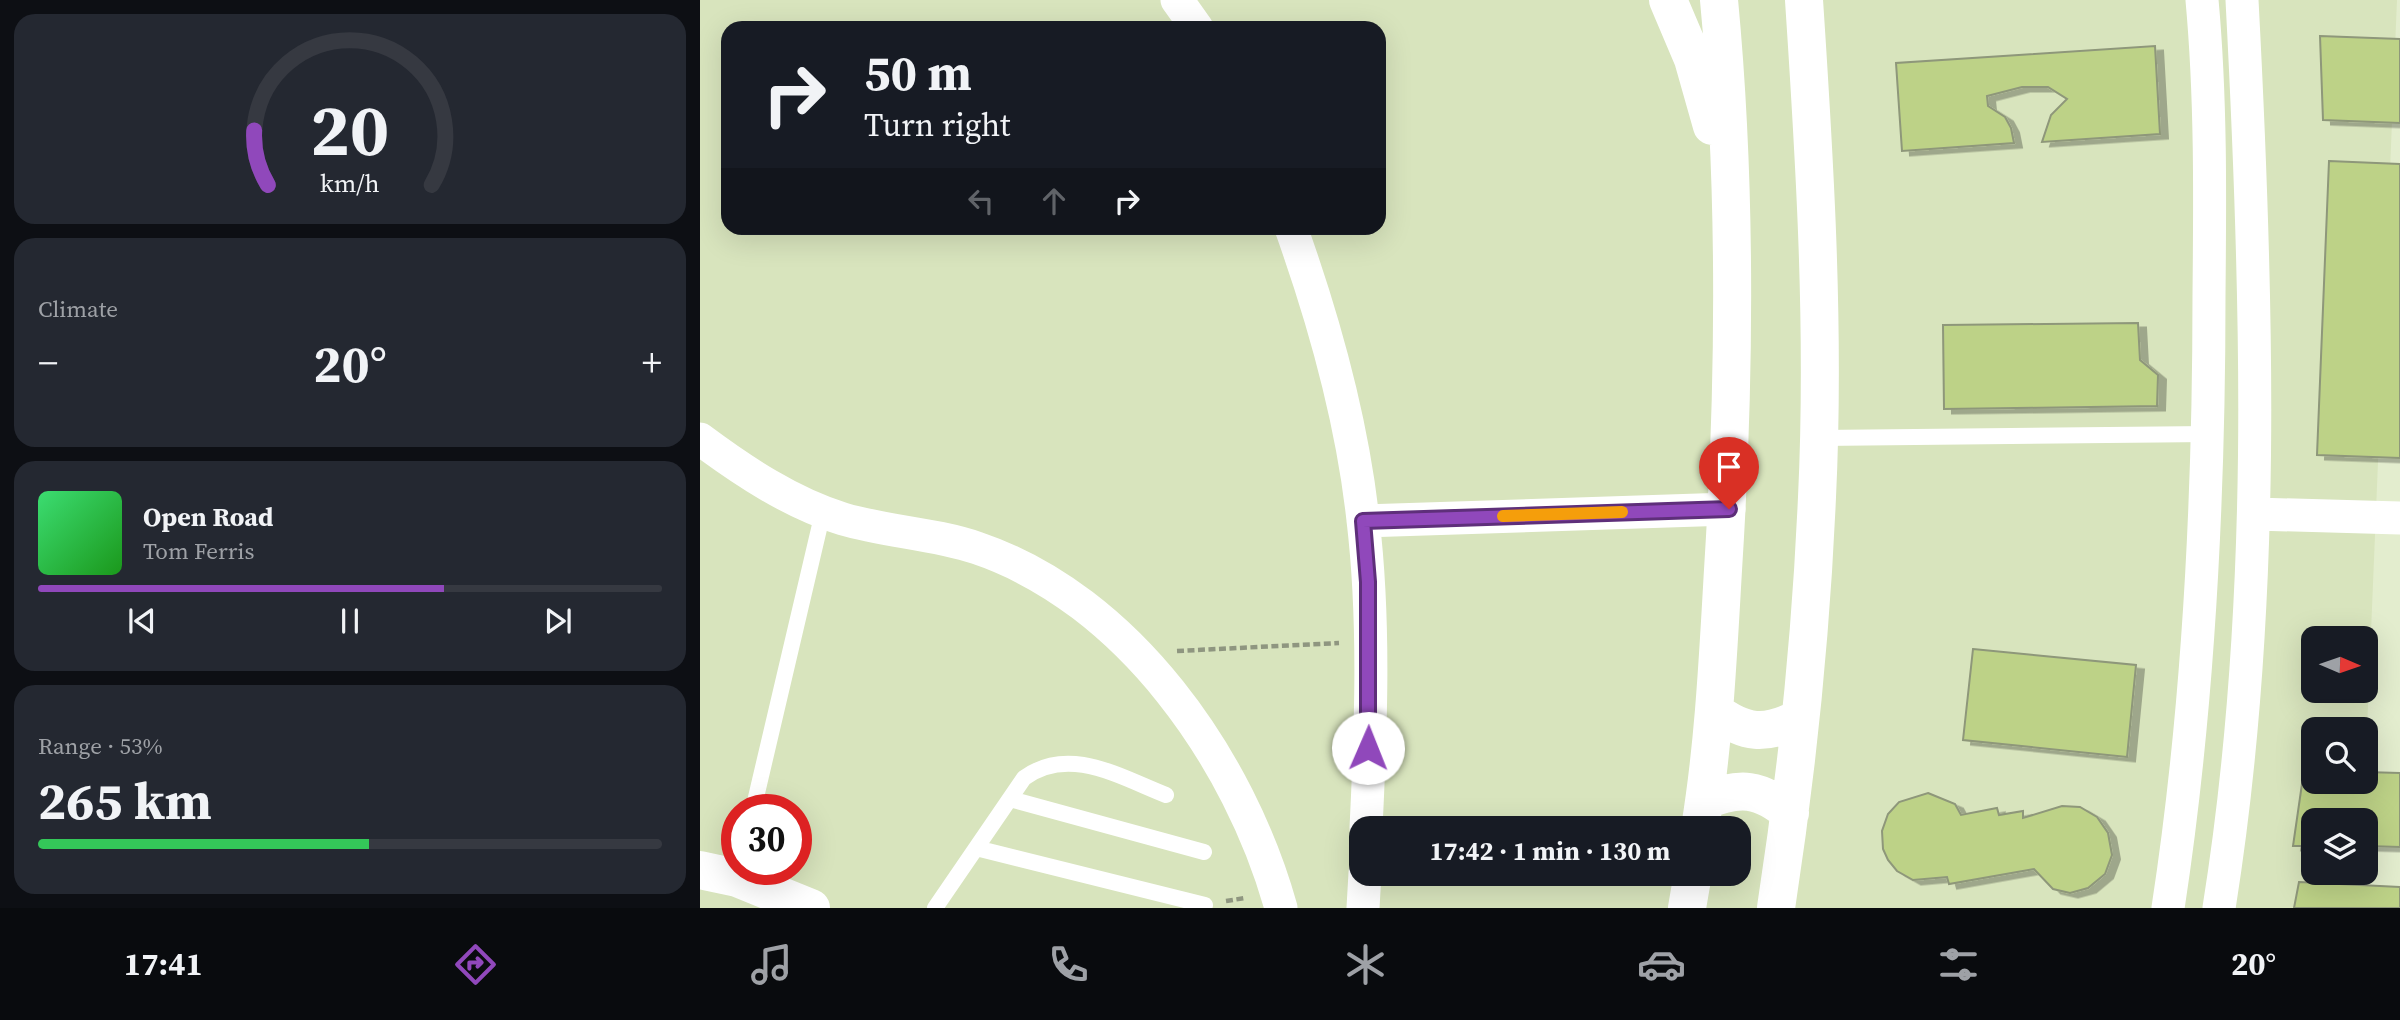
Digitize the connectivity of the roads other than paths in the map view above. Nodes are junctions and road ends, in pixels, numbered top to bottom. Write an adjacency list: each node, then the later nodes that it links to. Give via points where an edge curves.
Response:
1 (1177, 0): 7 (street)
2 (1668, 0): 8 (street, via 1693,59)
3 (1719, 0): 8 (street)
4 (1804, 0): 13 (street, via 1813,128)
5 (2202, 0): 10 (street)
6 (2242, 0): 9 (street)
7 (1193, 21)
8 (1729, 185): 15 (street, via 1733,325)
9 (2253, 197): 10 (street); 17 (street)
10 (2210, 199): 12 (street)
11 (1293, 235): 19 (street, via 1331,351 1353,447)
12 (2209, 434): 13 (lane); 42 (street, via 2200,604)
13 (1818, 438): 21 (street)
14 (700, 439): 16 (street, via 750,473)
15 (1729, 509): 19 (street); 20 (street)
16 (823, 512): 22 (lane); 35 (street, via 871,526 945,538 1015,564 1080,602 1137,653 1193,723 1238,798)
17 (2255, 514): 18 (street); 43 (street, via 2236,761)
18 (2400, 518)
19 (1363, 521): 27 (street, via 1369,641)
20 (1714, 710): 21 (street, via 1732,724 1755,731 1779,728); 26 (street)
21 (1800, 718): 25 (street)
22 (757, 794)
23 (1166, 795): 24 (lane, via 1092,767 1060,762 1024,778)
24 (1010, 799): 28 (lane); 29 (lane)
25 (1790, 813): 26 (street, via 1772,798 1749,791 1726,792); 41 (street)
26 (1702, 815)
27 (1366, 816)
28 (976, 848): 36 (lane); 38 (lane)
29 (1205, 852)
30 (700, 870): 31 (street)
31 (721, 872)
32 (762, 885): 37 (street)
33 (1364, 886): 39 (street)
34 (1691, 886): 40 (street)
35 (1279, 901)
36 (1205, 905)
37 (811, 908)
38 (934, 908)
39 (1363, 908)
40 (1687, 908)
41 (1776, 908)
42 (2168, 908)
43 (2219, 908)

